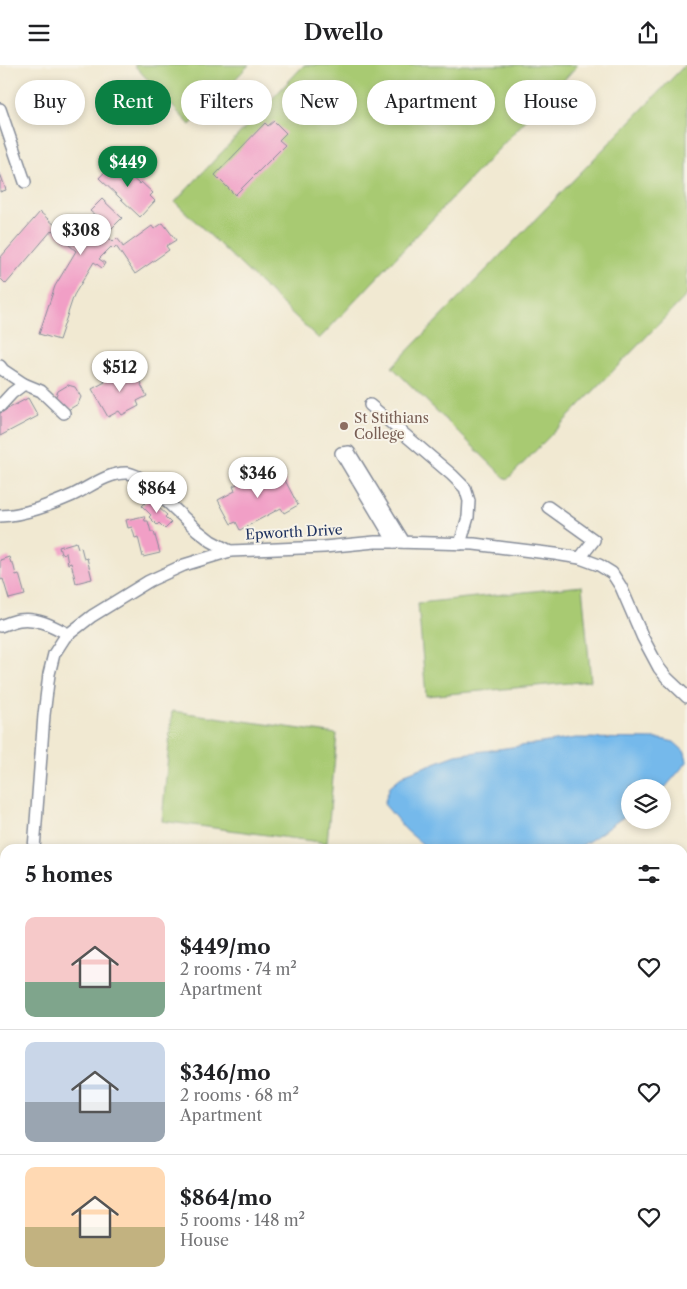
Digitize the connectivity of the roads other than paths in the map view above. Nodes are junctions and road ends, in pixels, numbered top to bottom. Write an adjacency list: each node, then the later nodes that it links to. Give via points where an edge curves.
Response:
1 (0, 109): 2 (lane)
2 (5, 142): 3 (lane)
3 (24, 182)
4 (0, 366): 5 (lane)
5 (24, 383): 6 (lane); 8 (lane, via 41,391)
6 (0, 405)
7 (370, 405): 13 (lane, via 465,488 469,501 468,517)
8 (64, 413)
9 (345, 452): 12 (lane)
10 (548, 507): 15 (lane, via 594,540)
11 (0, 516): 14 (lane, via 28,512 114,475 134,474 197,530)
12 (399, 542): 13 (lane, Epworth Drive); 14 (lane, Epworth Drive)
13 (460, 544): 15 (lane, Epworth Drive)
14 (230, 551): 17 (lane, Epworth Drive, via 184,565 149,581)
15 (580, 558): 18 (lane, Epworth Drive, via 612,573 659,668)
16 (0, 626): 17 (lane, via 32,620 48,623)
17 (68, 634): 19 (lane, Epworth Drive, via 54,654 49,674)
18 (687, 697)
19 (34, 844)

